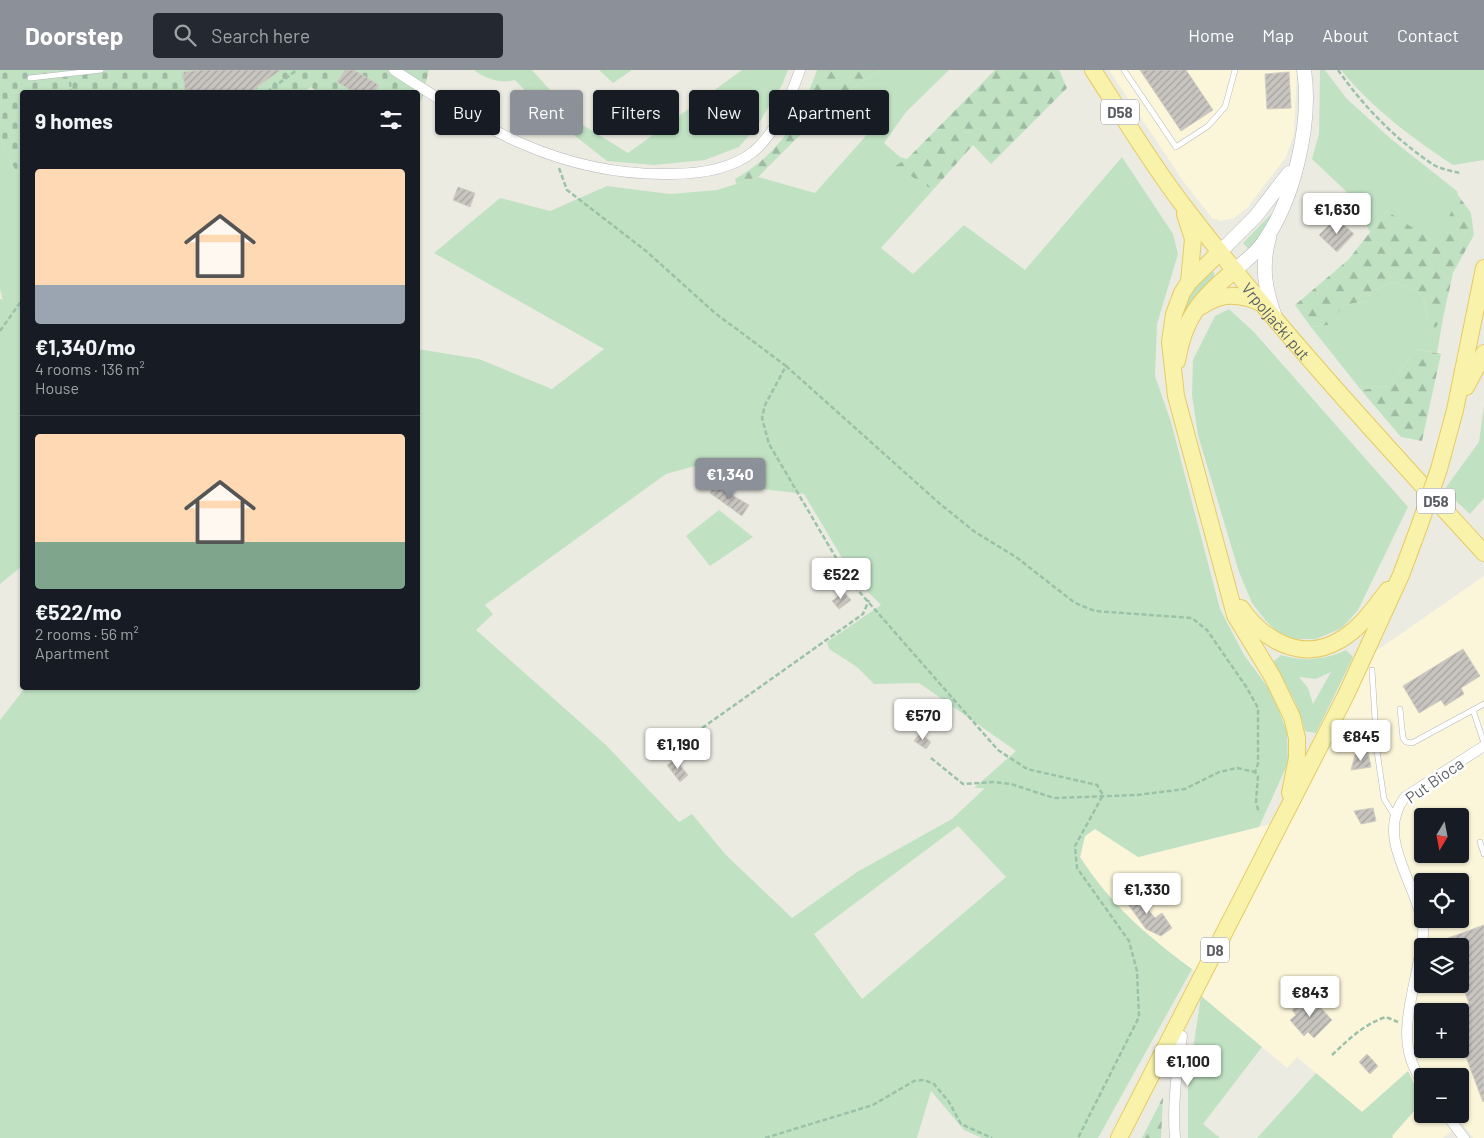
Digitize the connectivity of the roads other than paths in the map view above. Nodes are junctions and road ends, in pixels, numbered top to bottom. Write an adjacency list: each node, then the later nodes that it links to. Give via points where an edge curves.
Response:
1 (101, 70): 8 (lane)
2 (394, 70): 3 (street, via 482,124 526,146 587,166 653,174 685,174 715,169 754,151 782,114)
3 (800, 70)
4 (1093, 70): 10 (main road, Vrpoljački put / D58)
5 (1124, 70): 6 (lane, via 1176,147 1208,126 1225,107)
6 (1235, 70)
7 (1304, 70): 9 (street, via 1306,109)
8 (30, 78)
9 (1296, 162): 11 (street, via 1282,209); 12 (street, via 1271,199)
10 (1181, 203): 12 (main road, Vrpoljački put / D58); 15 (main road, via 1193,239)
11 (1270, 232): 14 (street, via 1261,246); 18 (street, via 1264,280)
12 (1220, 252): 14 (main road, Vrpoljački put / D58); 15 (main road)
13 (1484, 268): 21 (main road, D8)
14 (1235, 270): 16 (main road, Vrpoljački put / D58); 17 (main road, via 1203,297)
15 (1189, 282): 20 (main road, via 1177,304 1171,330 1170,353)
16 (1263, 304): 17 (main road, via 1244,296 1226,295 1209,301); 18 (main road, Vrpoljački put / D58)
17 (1192, 314): 20 (main road, via 1183,335)
18 (1275, 317): 22 (main road, Vrpoljački put / D58, via 1346,401)
19 (1484, 353): 21 (main road)
20 (1175, 376): 24 (main road, via 1184,430)
21 (1455, 410): 23 (main road, D8, bridge, via 1439,469)
22 (1484, 553)
23 (1401, 575): 24 (main road, via 1351,632 1324,647 1306,649 1273,641 1259,630); 31 (main road, D8, via 1346,695)
24 (1229, 590): 31 (main road, via 1235,615 1272,676 1292,717 1297,758)
25 (1372, 670): 30 (lane, via 1377,751 1384,799)
26 (1484, 704): 28 (lane)
27 (1400, 709): 28 (lane, via 1403,738 1412,743)
28 (1473, 710): 29 (lane)
29 (1484, 745): 30 (street, Put Bioca, via 1413,790)
30 (1394, 815): 35 (street, Put Bioca, via 1392,823 1396,843 1423,926 1406,1034)
31 (1284, 818): 37 (main road, D8)
32 (1480, 842): 33 (lane)
33 (1484, 854)
34 (1182, 1036): 38 (street, via 1176,1079)
35 (1416, 1068)
36 (1453, 1123): 39 (street)
37 (1119, 1138)
38 (1175, 1138)
39 (1464, 1138)

